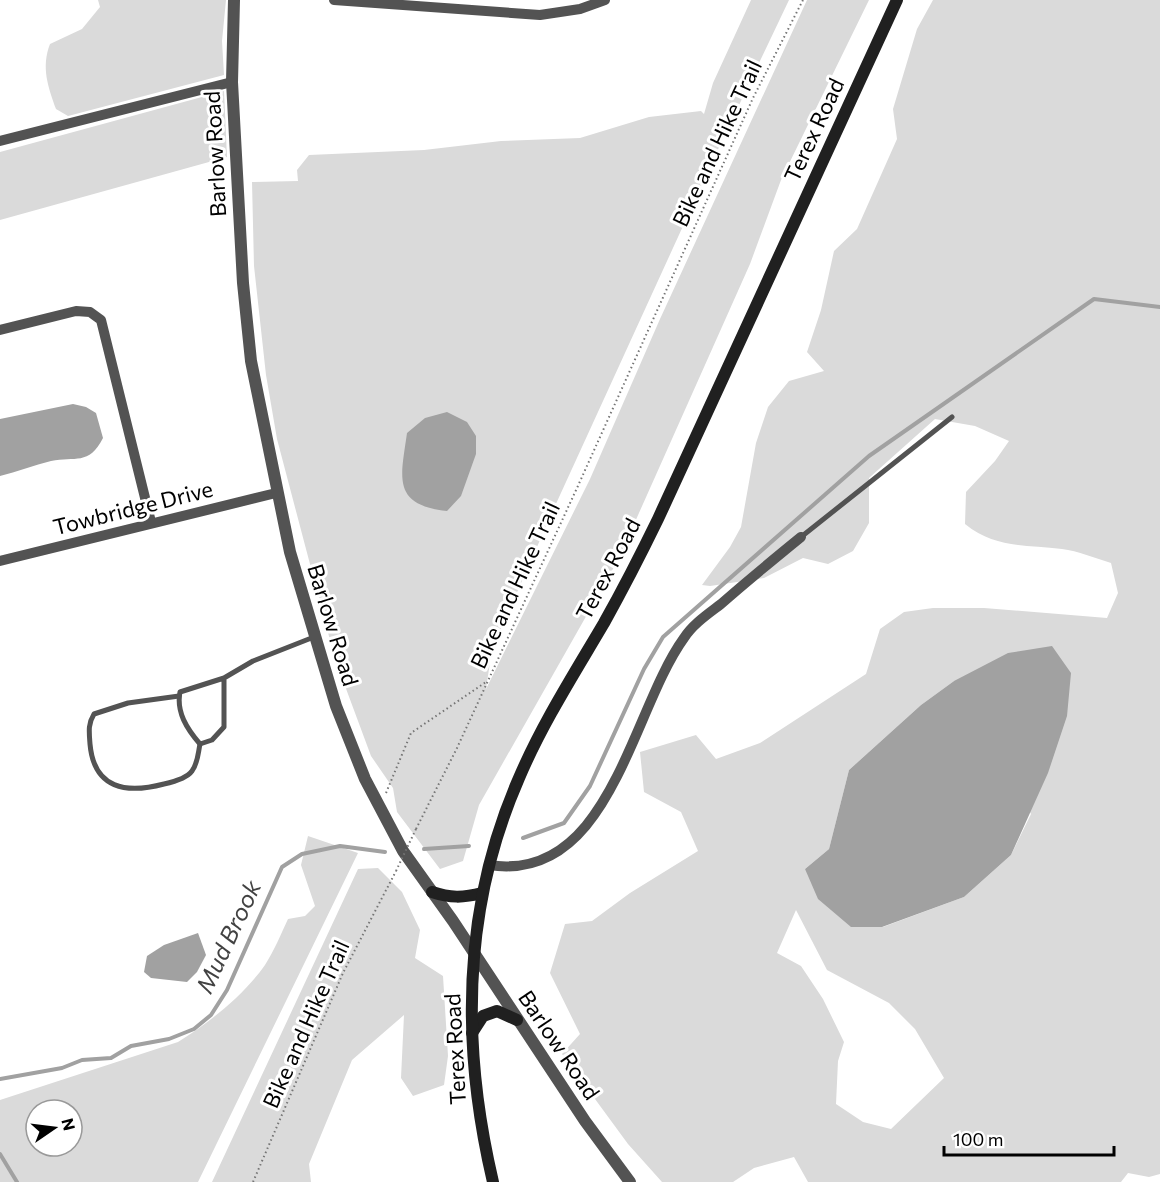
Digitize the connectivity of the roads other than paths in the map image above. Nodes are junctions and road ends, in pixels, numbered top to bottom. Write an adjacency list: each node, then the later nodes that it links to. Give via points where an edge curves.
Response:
1 (234, 0): 6 (street, Barlow Road)
2 (334, 0): 5 (street)
3 (605, 0): 5 (street, via 580,9 540,15)
4 (897, 0): 18 (main road, Terex Road, via 644,548 519,777)
5 (446, 4)
6 (232, 82): 7 (street); 10 (street, Barlow Road, via 247,328 257,403)
7 (0, 141)
8 (0, 330): 11 (street, via 76,311 97,316 105,329)
9 (952, 417): 12 (lane)
10 (276, 493): 11 (street, Towbridge Drive); 14 (street, Barlow Road)
11 (151, 522): 13 (street, Towbridge Drive)
12 (801, 537): 18 (street, via 684,638 603,802 580,834 544,859 519,865)
13 (0, 561)
14 (314, 637): 15 (lane, via 253,661); 19 (street, Barlow Road, via 340,716 379,806)
15 (224, 678): 16 (lane, via 180,692); 17 (lane, via 225,727 212,740)
16 (179, 696): 17 (lane, via 187,729); 17 (lane, via 118,705 94,714 88,724 98,771 107,783 123,788 145,789 175,782 191,773)
17 (200, 744)
18 (489, 865): 20 (main road, Terex Road)
19 (432, 892): 20 (main road, via 466,898); 21 (street, Barlow Road)
20 (482, 893): 21 (main road, Terex Road)
21 (474, 953): 22 (street, Barlow Road); 23 (main road, Terex Road)
22 (517, 1020): 23 (main road, via 497,1011 483,1016); 25 (street, Barlow Road)
23 (472, 1034): 24 (main road, Terex Road, via 476,1098)
24 (493, 1182)
25 (630, 1182)

